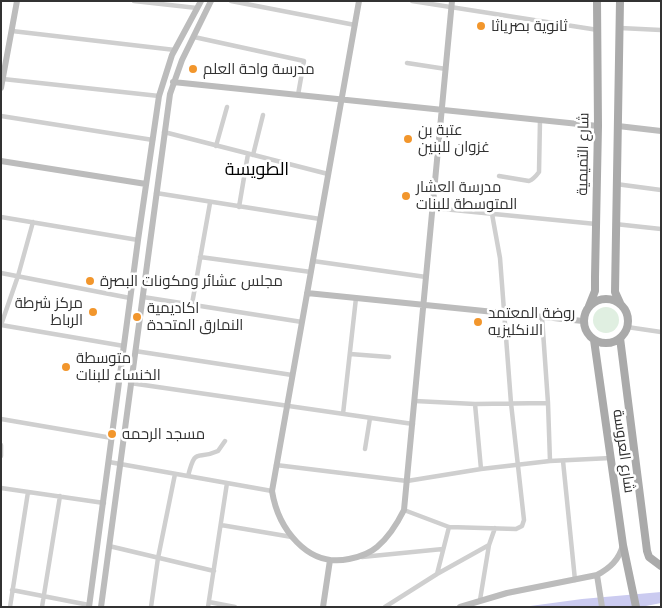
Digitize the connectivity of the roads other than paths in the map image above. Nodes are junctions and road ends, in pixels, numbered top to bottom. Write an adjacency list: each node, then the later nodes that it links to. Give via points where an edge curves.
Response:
1 (17, 1): 18 (street)
2 (134, 1): 12 (street)
3 (201, 1): 12 (street)
4 (211, 1): 19 (street)
5 (231, 1): 13 (street)
6 (271, 1): 13 (street)
7 (359, 1): 14 (street)
8 (412, 1): 11 (street)
9 (597, 1): 16 (main road, شارع التميمية)
10 (620, 1): 15 (main road)
11 (452, 4): 16 (street); 24 (street)
12 (197, 8): 20 (street)
13 (270, 9): 14 (street)
14 (355, 25): 30 (street)
15 (620, 28): 17 (street); 37 (main road)
16 (598, 30): 36 (main road, شارع التميمية)
17 (661, 30)
18 (12, 31): 20 (street); 21 (street)
19 (194, 38): 22 (street); 28 (street, via 304,61)
20 (174, 53): 22 (street); 29 (street)
21 (4, 56): 25 (street)
22 (182, 60): 26 (street)
23 (407, 63): 24 (street)
24 (446, 69): 32 (street)
25 (3, 79): 27 (street); 29 (street)
26 (174, 82): 28 (street); 39 (street)
27 (1, 88)
28 (298, 95): 30 (street)
29 (159, 96): 40 (street)
30 (342, 99): 32 (street); 44 (street)
31 (227, 107): 41 (street)
32 (442, 110): 35 (street); 52 (street)
33 (263, 115): 42 (street)
34 (1, 116): 40 (street)
35 (540, 120): 36 (street); 45 (street, via 539,172 529,181)
36 (598, 126): 57 (main road, شارع التميمية)
37 (618, 126): 38 (street); 47 (main road)
38 (661, 131)
39 (164, 132): 41 (street); 49 (street)
40 (153, 140): 46 (street)
41 (216, 146): 42 (street)
42 (251, 155): 44 (street); 51 (street)
43 (1, 162): 46 (street)
44 (328, 174): 55 (street)
45 (498, 176)
46 (146, 184): 61 (street)
47 (616, 184): 48 (street); 58 (main road)
48 (661, 190)
49 (156, 193): 50 (street); 60 (street)
50 (210, 203): 51 (street); 62 (street)
51 (239, 207): 55 (street)
52 (433, 208): 53 (street); 67 (street)
53 (492, 214): 57 (street); 76 (street, via 500,258)
54 (1, 217): 56 (street)
55 (320, 219): 63 (street)
56 (33, 222): 61 (street); 66 (street)
57 (596, 224): 75 (main road, شارع التميمية, via 595,292)
58 (615, 224): 59 (street); 72 (main road, via 615,292)
59 (661, 229)
60 (150, 235): 61 (street); 69 (street)
61 (138, 237): 70 (street)
62 (200, 257): 64 (street); 73 (street)
63 (313, 261): 64 (street); 67 (street)
64 (311, 272): 68 (street)
65 (1, 273): 66 (street)
66 (18, 276): 70 (street); 80 (street)
67 (426, 277): 74 (street)
68 (307, 294): 71 (street); 78 (street)
69 (143, 297): 73 (street); 86 (street)
70 (130, 298): 85 (street)
71 (356, 298): 74 (street); 87 (street)
72 (620, 303): 75 (main road, via 615,299 602,298); 81 (main road, via 628,316)
73 (192, 304): 78 (street)
74 (424, 305): 76 (street); 91 (street)
75 (589, 306): 79 (main road)
76 (504, 313): 77 (street); 92 (street)
77 (542, 317): 79 (street); 93 (street)
78 (302, 322): 89 (street)
79 (583, 322): 84 (main road, via 588,335)
80 (1, 325): 85 (street)
81 (627, 327): 82 (street); 83 (main road)
82 (661, 332)
83 (620, 338): 84 (main road, via 607,343); 134 (main road, شارع العروسة, via 647,551 649,557)
84 (594, 340): 105 (main road, شارع العروسة)
85 (124, 346): 100 (street)
86 (135, 351): 89 (street); 90 (street)
87 (350, 354): 88 (street); 96 (street)
88 (389, 357)
89 (292, 375): 95 (street)
90 (130, 383): 95 (street); 109 (street)
91 (415, 400): 94 (street); 99 (street)
92 (511, 403): 93 (street); 94 (street); 111 (street)
93 (548, 403): 106 (street)
94 (475, 404): 112 (street)
95 (287, 406): 96 (street); 110 (street)
96 (343, 414): 97 (street)
97 (370, 418): 99 (street); 103 (street)
98 (1, 419): 100 (street)
99 (413, 424): 115 (street)
100 (112, 438): 108 (street)
101 (225, 441): 114 (street, via 213,454 196,455)
102 (1, 445): 104 (street)
103 (365, 450)
104 (1, 456)
105 (611, 458): 107 (street); 128 (main road, شارع العروسة)
106 (550, 461): 107 (street); 111 (street)
107 (563, 461): 138 (street)
108 (109, 462): 109 (street); 121 (street)
109 (119, 463): 113 (street); 129 (street)
110 (276, 465): 115 (street); 118 (street)
111 (517, 466): 112 (street); 125 (street, via 522,526 516,529)
112 (481, 469): 115 (street)
113 (175, 474): 114 (street); 132 (street)
114 (188, 476): 116 (street)
115 (407, 481): 122 (street)
116 (227, 483): 118 (street); 123 (street)
117 (1, 488): 119 (street)
118 (272, 491): 126 (street, via 279,519)
119 (28, 492): 120 (street); 139 (street)
120 (60, 496): 121 (street); 140 (street)
121 (104, 503): 143 (street)
122 (404, 510): 124 (street); 131 (street, via 387,537 376,548)
123 (221, 526): 126 (street); 135 (street)
124 (449, 527): 125 (street); 130 (street)
125 (495, 528): 127 (street)
126 (292, 536): 133 (street, via 305,549)
127 (489, 545): 136 (street); 141 (street)
128 (623, 545): 137 (street, via 614,562); 153 (main road, شارع العروسة)
129 (108, 546): 132 (street); 146 (street)
130 (443, 550): 131 (street); 136 (street)
131 (359, 557): 133 (street)
132 (158, 558): 135 (street); 147 (street)
133 (330, 560): 149 (street)
134 (661, 566)
135 (214, 571): 142 (street)
136 (437, 574): 150 (street)
137 (597, 576): 138 (street); 152 (street)
138 (575, 580): 141 (street)
139 (12, 590): 140 (street); 144 (street)
140 (44, 597): 143 (street); 145 (street)
141 (480, 600): 151 (street)
142 (208, 605): 148 (street)
143 (89, 606)
144 (10, 607)
145 (42, 607)
146 (101, 607)
147 (151, 607)
148 (235, 607)
149 (323, 607)
150 (385, 607)
151 (460, 607)
152 (602, 607)
153 (636, 607)

